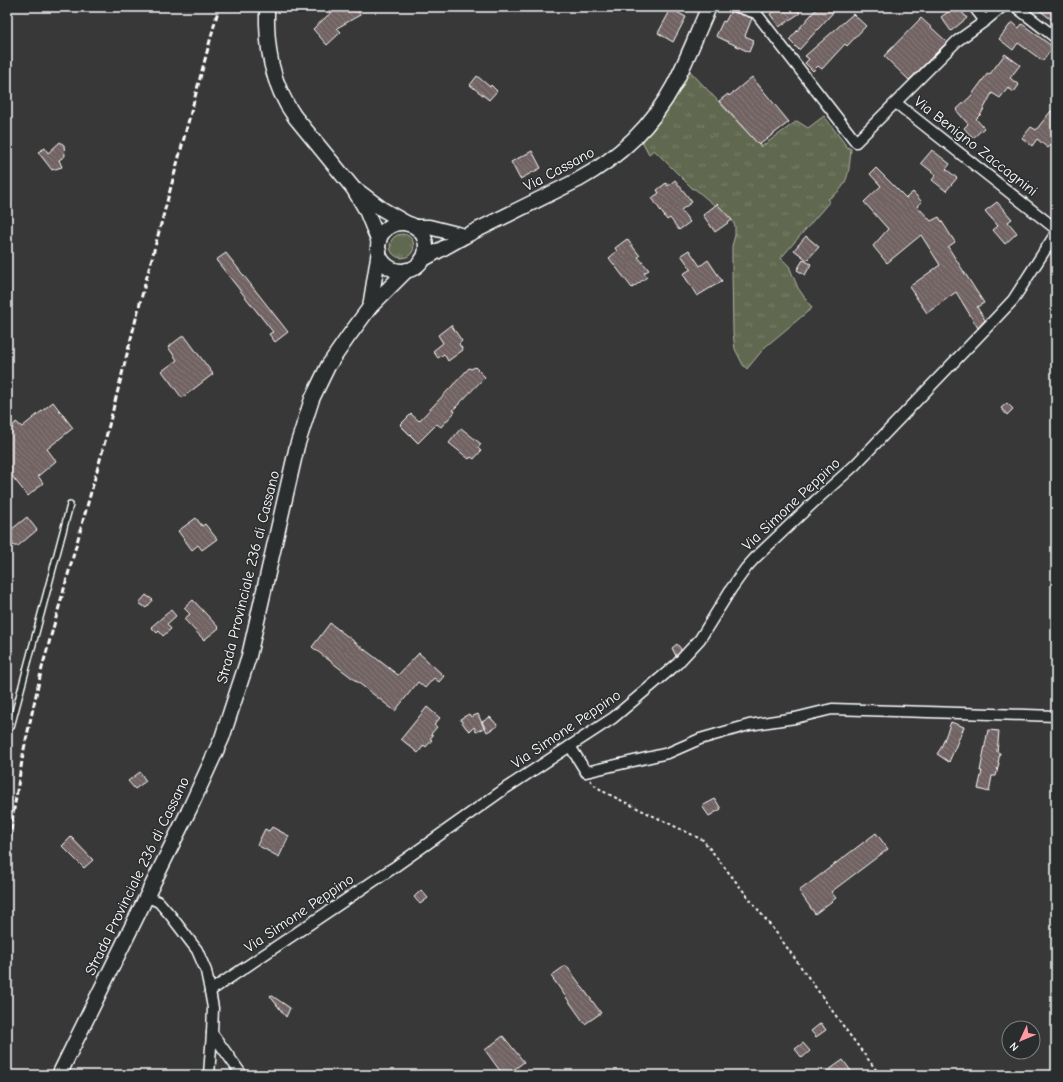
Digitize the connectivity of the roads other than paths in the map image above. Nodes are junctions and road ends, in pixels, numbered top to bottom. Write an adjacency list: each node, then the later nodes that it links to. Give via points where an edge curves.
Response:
1 (267, 7): 10 (main road, via 270,60 279,91 295,117)
2 (709, 7): 14 (main road, Via Cassano, via 680,73 663,104 645,128 621,151 578,180)
3 (738, 7): 9 (street, via 756,13 856,142)
4 (974, 7): 7 (street)
5 (1002, 7): 7 (street)
6 (1016, 7): 8 (street)
7 (985, 21): 9 (street, via 957,41)
8 (1056, 38)
9 (896, 103): 12 (street, Via Benigno Zaccagnini)
10 (353, 188): 11 (main road, via 382,209); 15 (main road, via 366,210)
11 (412, 225): 14 (main road); 15 (main road, via 400,223 386,229); 16 (main road, via 425,239 425,254)
12 (1056, 228)
13 (1056, 233): 22 (street, Via Simone Peppino, via 1013,300 855,465 755,558 731,589 700,639 677,664 613,718)
14 (465, 236): 16 (main road, Via Cassano)
15 (379, 246): 17 (main road, via 386,264 392,268); 18 (main road)
16 (422, 260): 17 (main road)
17 (407, 270): 18 (main road, Strada Provinciale 236 di Cassano)
18 (370, 307): 23 (main road, Strada Provinciale 236 di Cassano, via 334,357 312,399 300,434 241,682 214,757)
19 (70, 505): 21 (lane, via 11,727)
20 (1056, 716): 22 (street, via 832,709 749,725 661,755 586,772)
21 (7, 728)
22 (570, 746): 24 (street, Via Simone Peppino)
23 (146, 896): 24 (street, via 158,902 197,950); 26 (main road, Strada Provinciale 236 di Cassano)
24 (210, 991): 25 (street, via 213,1008)
25 (212, 1033): 27 (street); 28 (street)
26 (59, 1075)
27 (209, 1075)
28 (242, 1075)

